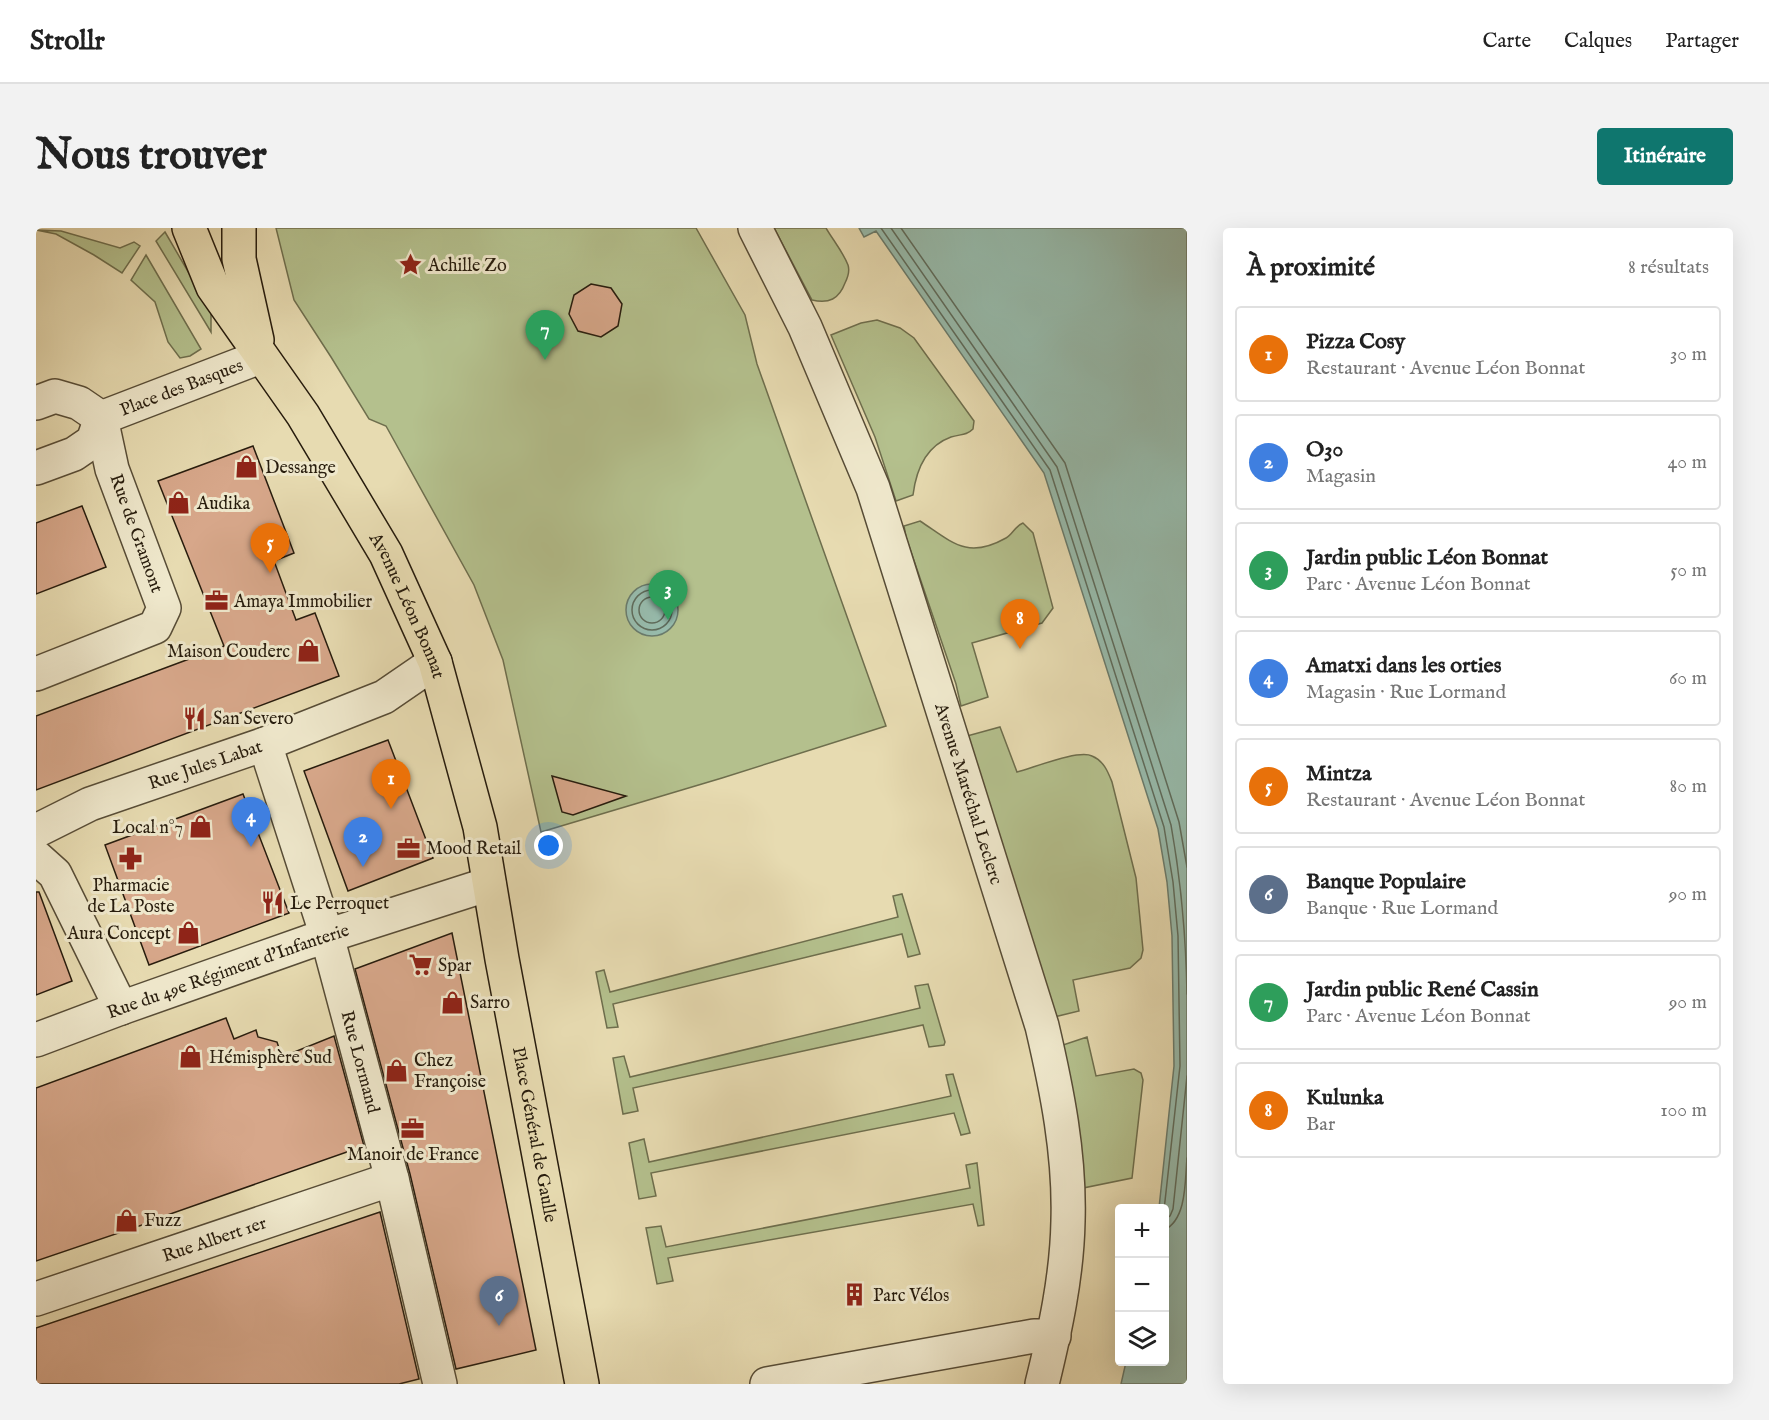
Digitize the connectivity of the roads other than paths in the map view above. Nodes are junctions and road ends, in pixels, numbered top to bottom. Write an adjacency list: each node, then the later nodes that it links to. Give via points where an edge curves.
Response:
1 (189, 228): 4 (main road, Avenue Léon Bonnat, via 213,287)
2 (239, 228): 4 (main road, Avenue Léon Bonnat, via 239,259)
3 (755, 228): 19 (street, Avenue Maréchal Leclerc, via 805,327 873,488 1042,1026 1056,1084 1066,1166 1068,1221)
4 (260, 357): 6 (street, Place des Basques); 8 (main road, Avenue Léon Bonnat, via 303,415 386,554)
5 (36, 403): 6 (street, Place des Basques, via 55,396 79,403)
6 (101, 418): 7 (street, Place des Basques, via 93,441 74,454); 9 (street, Rue de Gramont, via 112,469 164,608 155,627)
7 (36, 468)
8 (435, 662): 10 (street, Rue Jules Labat, via 384,697); 13 (main road, Avenue Léon Bonnat, via 480,827)
9 (36, 674)
10 (265, 744): 11 (street, Rue Jules Labat, via 90,804); 14 (street, Rue Lormand)
11 (36, 831)
12 (36, 857): 15 (street, via 55,874)
13 (489, 884): 14 (street, Rue du 49e Régiment d'Infanterie); 21 (main road, Place Général de Gaulle)
14 (327, 936): 15 (street, Rue du 49e Régiment d'Infanterie); 17 (street, Rue Lormand)
15 (121, 1008): 16 (street, Rue du 49e Régiment d'Infanterie)
16 (36, 1040)
17 (392, 1179): 18 (street, Rue Albert 1er); 20 (street, Rue Lormand)
18 (36, 1299)
19 (1054, 1336): 22 (street, via 1034,1336); 23 (street, Avenue Maréchal Leclerc)
20 (440, 1384)
21 (582, 1384)
22 (767, 1384)
23 (1042, 1384)

